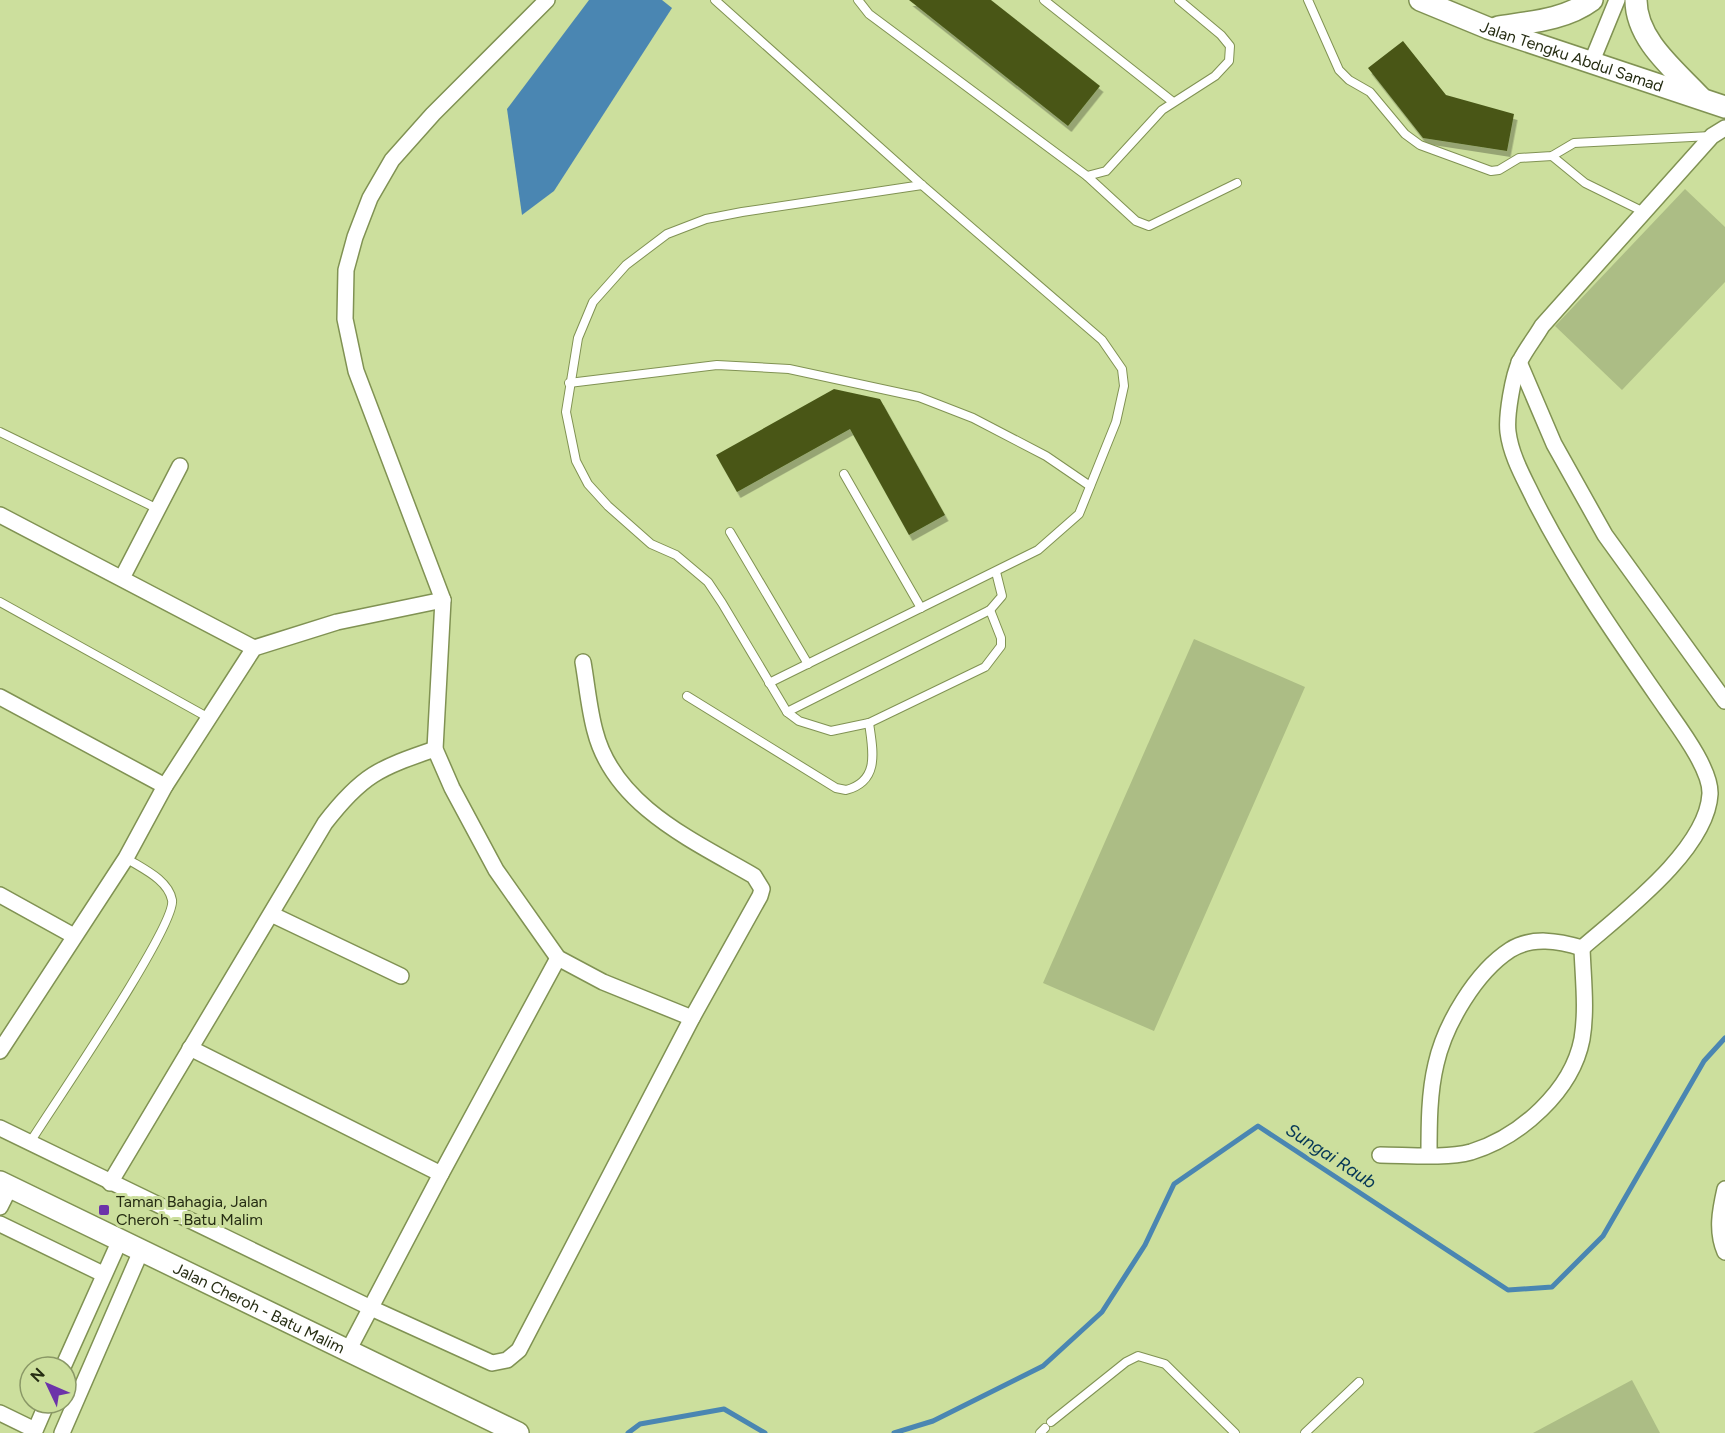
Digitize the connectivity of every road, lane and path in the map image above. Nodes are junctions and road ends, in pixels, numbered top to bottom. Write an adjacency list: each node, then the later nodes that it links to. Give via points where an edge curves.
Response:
1 (548, 0): 33 (street, via 392,160 370,198 346,270 345,319 356,371)
2 (715, 0): 20 (lane)
3 (858, 0): 18 (lane, via 869,14)
4 (1044, 0): 14 (lane)
5 (1179, 0): 14 (lane, via 1221,35 1231,52 1229,61 1215,76)
6 (1308, 0): 17 (lane, via 1339,70 1370,92 1411,139 1491,171 1519,158)
7 (1420, 0): 11 (main road, Jalan Tengku Abdul Samad)
8 (1592, 0): 11 (main road, via 1546,20)
9 (1617, 0): 12 (street)
10 (1636, 0): 13 (main road, via 1646,36)
11 (1488, 28): 12 (main road, Jalan Tengku Abdul Samad)
12 (1592, 61): 13 (main road, Jalan Tengku Abdul Samad)
13 (1702, 100): 15 (main road, Jalan Tengku Abdul Samad)
14 (1173, 102): 18 (lane, via 1106,171)
15 (1725, 107)
16 (1719, 132): 17 (lane, via 1574,143); 21 (street)
17 (1552, 156): 21 (lane, via 1585,183)
18 (1087, 176): 19 (lane, via 1136,221 1149,226)
19 (1237, 183)
20 (922, 185): 23 (lane, via 706,219 667,234 626,265 593,302 578,338); 27 (lane, via 1102,340 1122,369 1124,386 1116,422)
21 (1644, 212): 22 (street, via 1542,326)
22 (1519, 362): 43 (street, via 1554,444 1605,535); 53 (street, via 1508,431 1514,459 1592,601 1684,735 1706,774 1710,793 1706,811 1681,855 1646,893)
23 (569, 382): 27 (lane, via 717,365 789,369 930,401 974,418); 40 (lane, via 566,412 576,461 588,484 651,544 676,555 708,582)
24 (0, 432): 28 (lane)
25 (180, 466): 28 (street)
26 (844, 474): 35 (lane)
27 (1090, 486): 31 (lane, via 1079,514 1058,534 1038,550)
28 (158, 509): 32 (street)
29 (0, 515): 32 (street)
30 (730, 532): 39 (lane)
31 (996, 572): 35 (lane); 36 (lane, via 1002,596)
32 (122, 578): 37 (street)
33 (442, 600): 37 (street, via 337,622); 47 (street)
34 (0, 602): 45 (lane)
35 (921, 608): 39 (lane)
36 (990, 610): 44 (lane); 46 (lane, via 1001,646 985,667)
37 (254, 648): 45 (street)
38 (583, 662): 56 (street, via 595,732 625,786 663,823 760,883 760,896)
39 (808, 664): 40 (lane)
40 (769, 683): 44 (lane)
41 (687, 696): 46 (lane, via 836,788 846,790 864,782 871,772 874,757)
42 (0, 697): 48 (street)
43 (1725, 701)
44 (787, 712): 46 (lane, via 807,725 831,730)
45 (209, 718): 48 (street)
46 (870, 723)
47 (435, 749): 51 (street, via 370,775 340,804 325,823); 54 (street, via 496,870)
48 (165, 786): 49 (street)
49 (126, 858): 52 (street); 60 (lane, via 169,891 172,908 168,921)
50 (0, 895): 52 (street)
51 (273, 915): 55 (street); 58 (street)
52 (74, 936): 57 (street)
53 (1582, 948): 62 (street, via 1582,1040 1569,1075 1542,1109 1508,1135 1470,1152); 62 (street, via 1560,941 1536,941 1511,949 1486,972 1449,1029 1436,1063)
54 (558, 958): 56 (street, via 603,982); 63 (street)
55 (401, 976)
56 (692, 1018): 73 (street, via 519,1350 507,1360 492,1363)
57 (2, 1043)
58 (190, 1048): 63 (street); 64 (street)
59 (0, 1128): 60 (street)
60 (29, 1144): 64 (street)
61 (1380, 1155): 62 (street)
62 (1428, 1155)
63 (441, 1174): 73 (street)
64 (110, 1183): 73 (street)
65 (5, 1185): 67 (street); 69 (main road, Jalan Cheroh - Batu Malim)
66 (1725, 1189): 71 (street, via 1720,1239)
67 (0, 1207)
68 (0, 1224): 72 (street)
69 (120, 1240): 70 (main road, Jalan Cheroh - Batu Malim); 72 (street)
70 (141, 1251): 74 (main road, Jalan Cheroh - Batu Malim); 81 (street)
71 (1725, 1252)
72 (103, 1274): 75 (street)
73 (371, 1308): 74 (street)
74 (349, 1349): 82 (main road, Jalan Cheroh - Batu Malim)
75 (68, 1355)
76 (1359, 1382): 84 (lane)
77 (0, 1413): 80 (street)
78 (42, 1415): 80 (street)
79 (1051, 1422): 83 (lane, via 1138,1356 1165,1364)
80 (35, 1431)
81 (62, 1433)
82 (518, 1433)
83 (1235, 1433)
84 (1305, 1433)

